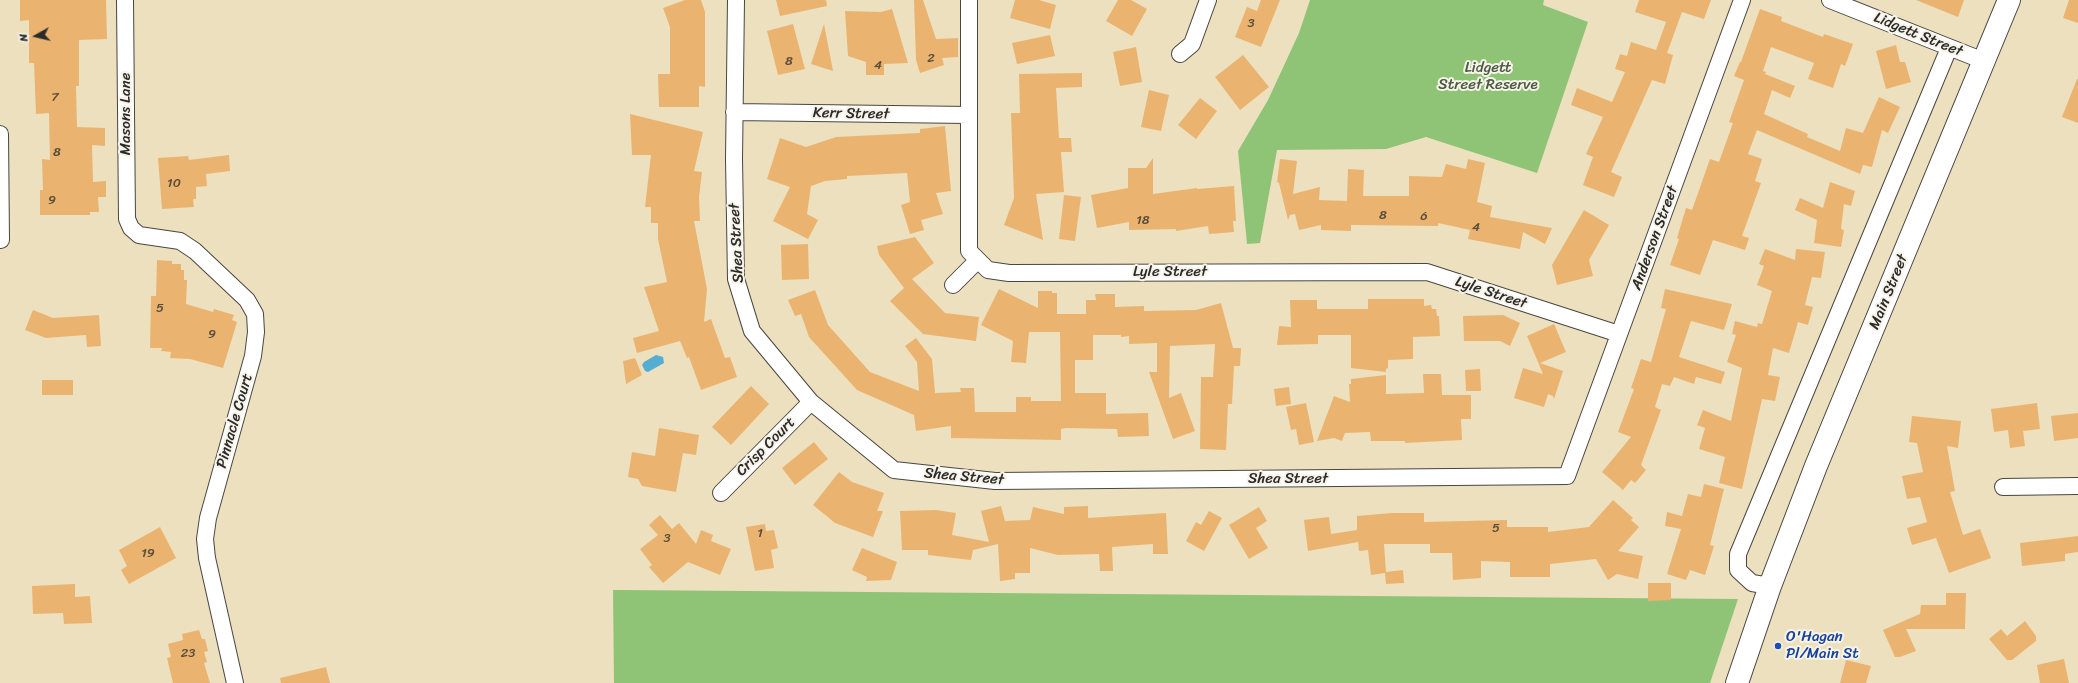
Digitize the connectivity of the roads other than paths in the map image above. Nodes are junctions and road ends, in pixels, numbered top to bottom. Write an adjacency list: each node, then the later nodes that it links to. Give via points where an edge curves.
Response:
1 (125, 0): 14 (street, Masons Lane, via 126,199 127,219)
2 (736, 0): 11 (street, Shea Street)
3 (969, 0): 12 (street, Lyle Street)
4 (1208, 0): 9 (street, via 1192,44)
5 (1742, 0): 18 (street, Anderson Street)
6 (1830, 0): 8 (street, Lidgett Street)
7 (2009, 0): 10 (main road, Main Street)
8 (1950, 48): 10 (street, Lidgett Street); 24 (street, via 1738,554 1738,570 1747,579 1752,583)
9 (1180, 54)
10 (1984, 61): 24 (main road, Main Street, via 1816,466)
11 (734, 112): 12 (street, Kerr Street); 19 (street, Shea Street, via 736,279 752,331)
12 (969, 115): 16 (street, Lyle Street, via 969,251)
13 (0, 134): 15 (street)
14 (131, 228): 25 (street, Pinnacle Court, via 139,236 180,241 196,250 247,300 255,314 254,356 208,518 205,539)
15 (1, 240)
16 (978, 260): 17 (street); 18 (street, Lyle Street, via 988,270 1009,273 1427,272)
17 (953, 285)
18 (1620, 334): 20 (street, Anderson Street)
19 (811, 402): 20 (street, Shea Street, via 894,470 995,481); 23 (street, Crisp Court)
20 (1567, 476)
21 (2078, 486): 22 (street)
22 (2003, 487)
23 (721, 493)
24 (1770, 586): 26 (main road, Main Street)
25 (235, 683)
26 (1737, 683)

